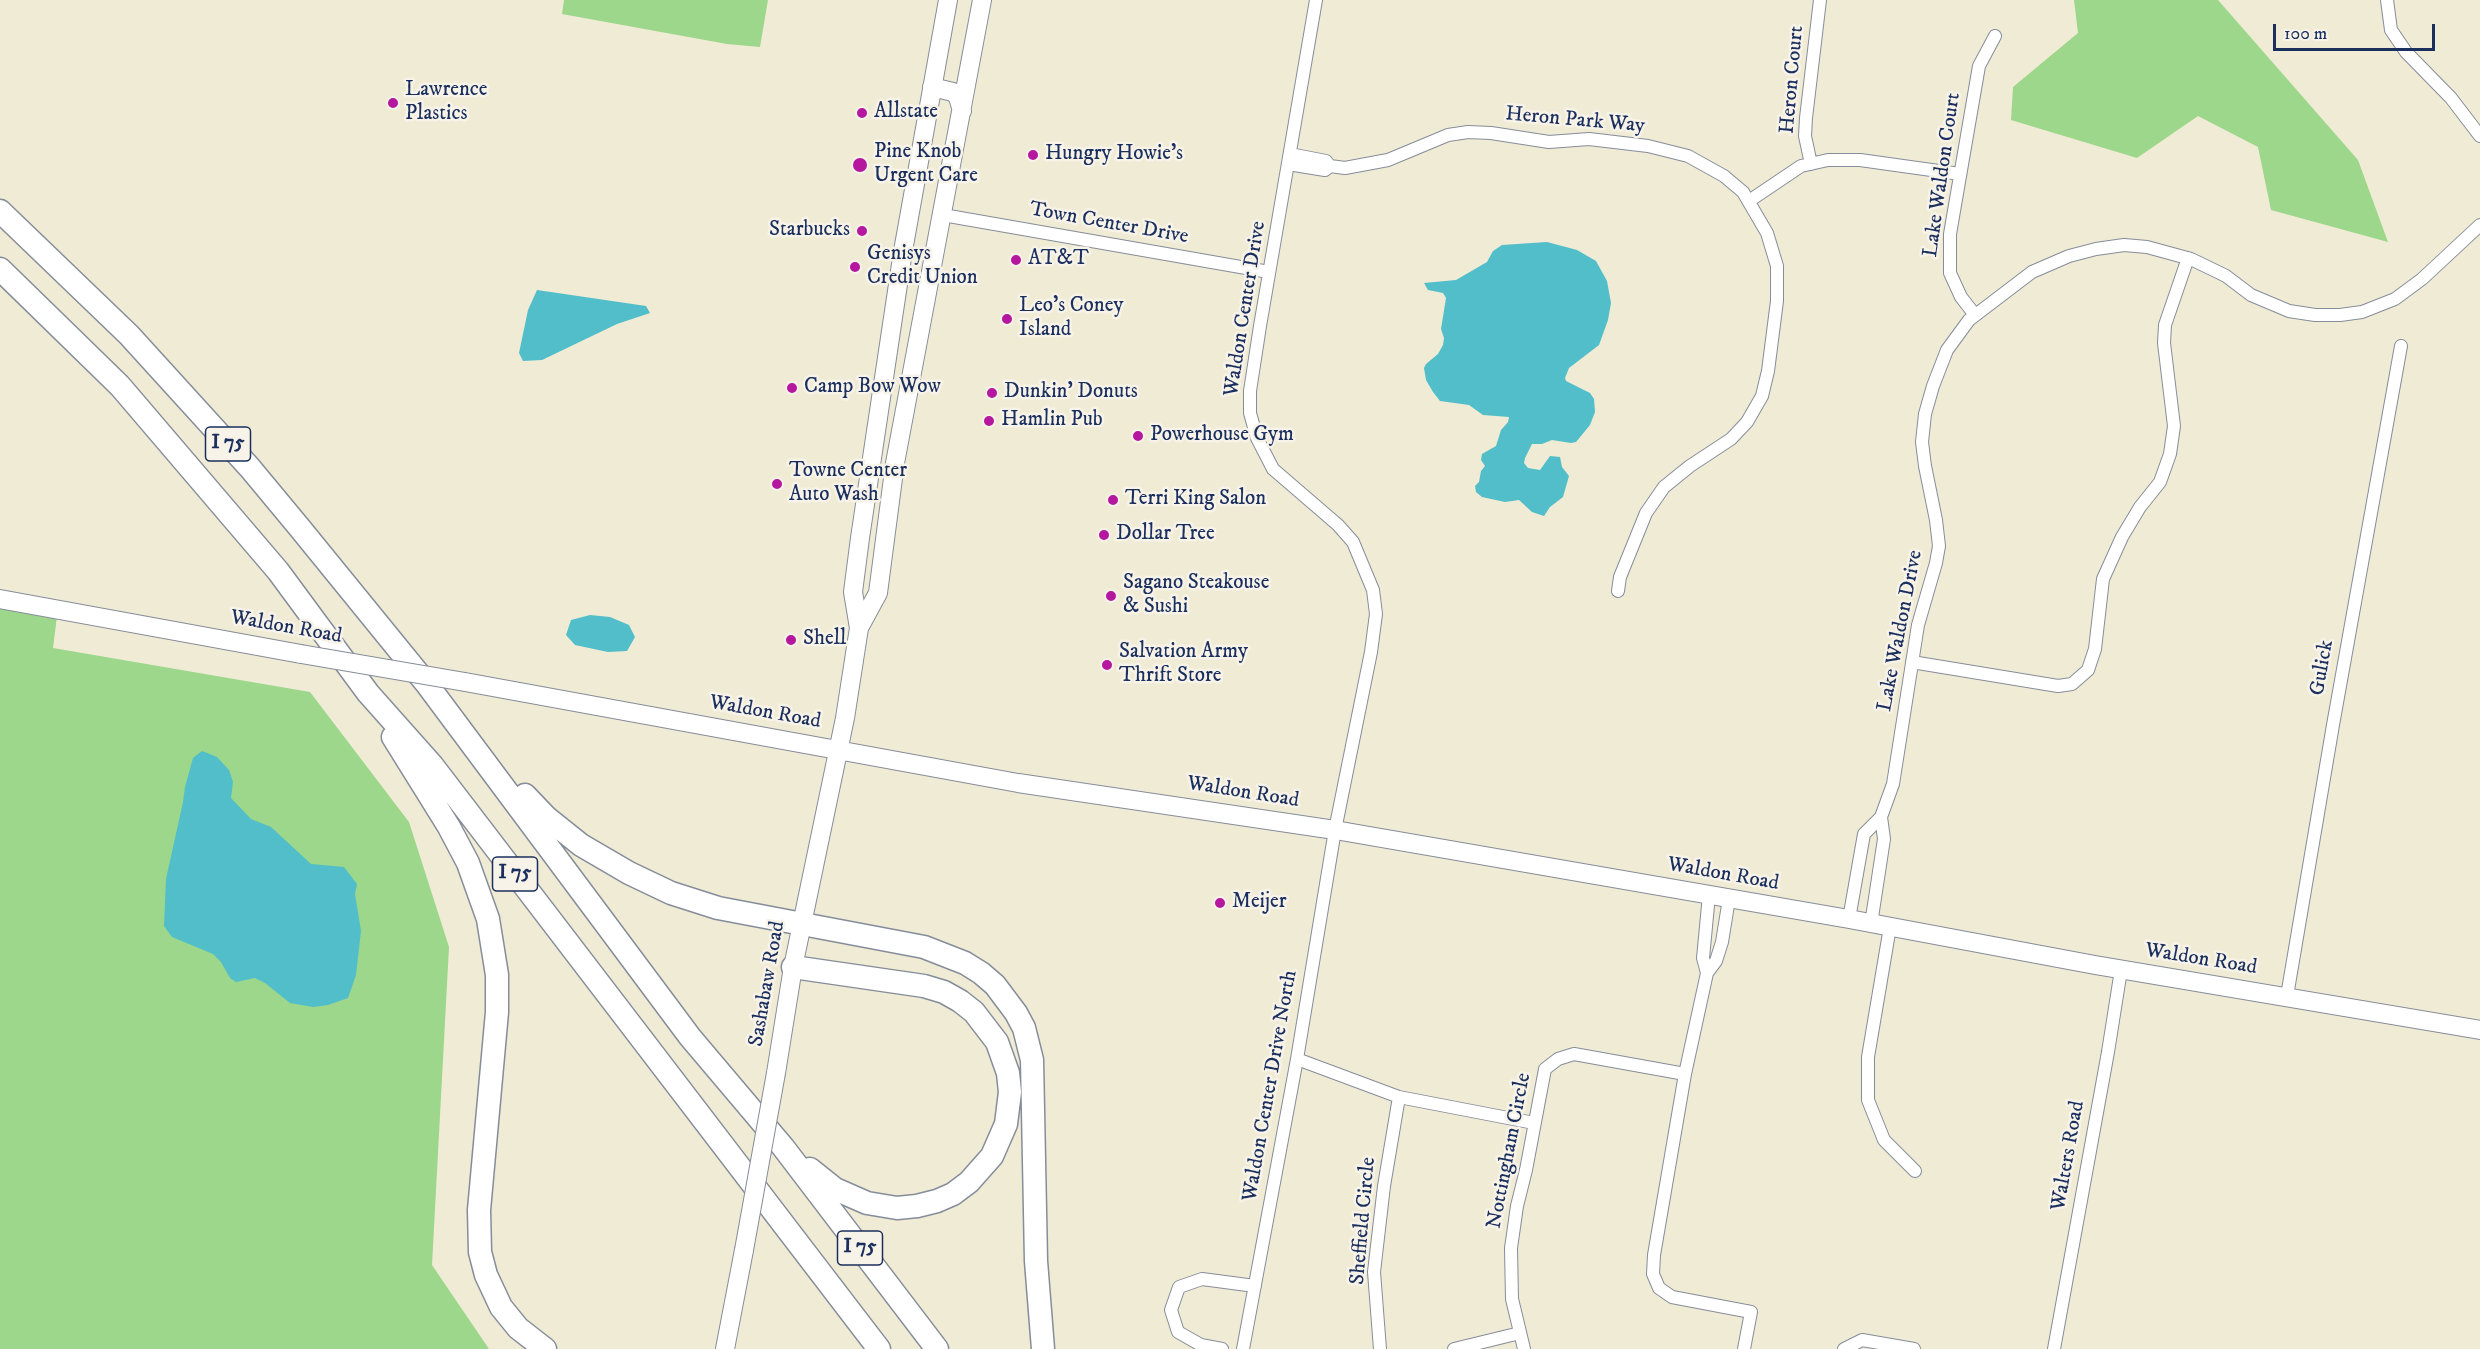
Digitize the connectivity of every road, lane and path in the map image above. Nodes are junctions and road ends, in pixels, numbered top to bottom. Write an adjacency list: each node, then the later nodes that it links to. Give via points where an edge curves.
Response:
1 (948, 0): 8 (street, Sashabaw Road)
2 (965, 0): 3 (street)
3 (981, 0): 9 (street, Sashabaw Road)
4 (1316, 0): 11 (street, Waldon Center Drive)
5 (1820, 0): 12 (street, Heron Court, via 1805,136)
6 (2387, 0): 10 (street, via 2391,30 2406,52 2451,98)
7 (1995, 36): 13 (street, Lake Waldon Court, via 1979,66)
8 (932, 87): 9 (street, via 953,92); 23 (street, Sashabaw Road)
9 (962, 111): 16 (street, Sashabaw Road)
10 (2477, 132)
11 (1289, 159): 14 (street, Heron Park Way, via 1326,161 1330,166 1345,168 1388,160 1448,135 1468,132 1549,142 1589,139 1648,146 1688,156 1724,176); 20 (street, Waldon Center Drive)
12 (1811, 164): 13 (street, via 1860,160); 14 (street, via 1783,177)
13 (1960, 174): 21 (street, Lake Waldon Court, via 1950,234 1950,273 1960,297)
14 (1749, 201): 27 (street, Heron Park Way, via 1767,233 1777,266 1777,301 1762,396 1747,422 1731,438 1664,487 1646,513)
15 (0, 211): 32 (highway, I 75, via 129,335 250,468)
16 (943, 215): 20 (street, Town Center Drive); 24 (street, Sashabaw Road)
17 (2480, 225): 18 (street, Lake Waldon Drive, via 2395,299 2362,312 2340,315 2289,311 2251,295 2226,276)
18 (2188, 258): 21 (street, Lake Waldon Drive, via 2124,245 2078,253 2032,272); 30 (street, via 2165,325 2174,426 2170,454 2160,482 2139,507 2103,579 2095,649 2088,670 2072,684 2058,686)
19 (0, 269): 31 (highway, I 75, via 120,386 278,572)
20 (1269, 272): 35 (street, Waldon Center Drive, via 1250,391 1250,413 1257,438 1273,469 1353,542 1373,590 1376,611)
21 (1975, 315): 30 (street, Lake Waldon Drive, via 1947,350 1925,414 1923,454 1939,546)
22 (2400, 346): 45 (street, Gulick)
23 (886, 357): 24 (street, via 902,372); 25 (street, Sashabaw Road)
24 (914, 367): 26 (street, Sashabaw Road)
25 (860, 538): 26 (street); 29 (street, Sashabaw Road, via 853,592)
26 (885, 541): 29 (street, Sashabaw Road, via 878,593)
27 (1618, 591)
28 (0, 599): 33 (street, Waldon Road, bridge)
29 (860, 628): 33 (street, Sashabaw Road)
30 (1912, 662): 34 (street, Lake Waldon Drive, via 1893,784)
31 (368, 693): 54 (highway, I 75, via 432,765); 56 (highway, via 450,826 488,919 496,959 497,1012 479,1210 480,1252 501,1307 518,1328)
32 (435, 696): 40 (highway, via 546,817 581,845 646,882 692,901); 51 (highway, I 75, via 690,1037)
33 (838, 749): 35 (street, Waldon Road, via 1018,783); 40 (street, Sashabaw Road)
34 (1881, 817): 38 (street, Lake Waldon Drive, via 1864,834); 39 (street, Lake Waldon Drive, via 1884,839)
35 (1335, 830): 36 (street, Waldon Road); 47 (street, Waldon Center Drive North)
36 (1709, 896): 37 (street, Waldon Road); 44 (street, via 1703,958)
37 (1729, 899): 38 (street, Waldon Road); 44 (street, via 1722,942)
38 (1849, 919): 39 (street, Waldon Road)
39 (1871, 924): 41 (street, Waldon Road)
40 (801, 925): 42 (street, Sashabaw Road); 61 (highway, via 946,954 981,973 1016,1013 1030,1044 1034,1076 1036,1261)
41 (1890, 927): 43 (street, Waldon Road); 52 (street, via 1868,1057 1868,1100 1884,1140)
42 (793, 967): 51 (highway, via 924,986 960,1001 974,1012 997,1042 1011,1092 1006,1124 982,1170 953,1194 916,1206 882,1207 849,1196); 57 (street, Sashabaw Road, bridge)
43 (2121, 970): 45 (street, Waldon Road); 70 (street, Walters Road)
44 (1707, 973): 48 (street)
45 (2288, 996): 46 (street, Waldon Road)
46 (2480, 1030)
47 (1297, 1059): 49 (street); 53 (street, Waldon Center Drive North)
48 (1684, 1074): 50 (street, Nottingham Circle, via 1574,1054 1558,1059 1545,1069); 67 (street, via 1653,1274 1659,1288 1672,1297 1751,1312)
49 (1399, 1097): 50 (street); 64 (street, Sheffield Circle, via 1383,1186 1374,1272)
50 (1534, 1123): 55 (street, Nottingham Circle, via 1511,1248 1512,1299)
51 (783, 1147): 60 (highway, I 75)
52 (1915, 1171)
53 (1255, 1287): 62 (street, via 1202,1279 1179,1287 1171,1310 1178,1332 1201,1345); 63 (street, Waldon Center Drive North)
54 (843, 1302): 58 (highway); 59 (highway, I 75)
55 (1520, 1333): 65 (street); 66 (street, Nottingham Circle)
56 (545, 1349)
57 (725, 1349)
58 (869, 1349)
59 (879, 1349)
60 (937, 1349)
61 (1043, 1349)
62 (1222, 1349)
63 (1243, 1349)
64 (1380, 1349)
65 (1454, 1349)
66 (1524, 1349)
67 (1744, 1349)
68 (1844, 1349): 69 (street, via 1862,1340)
69 (1914, 1349)
70 (2054, 1349)

